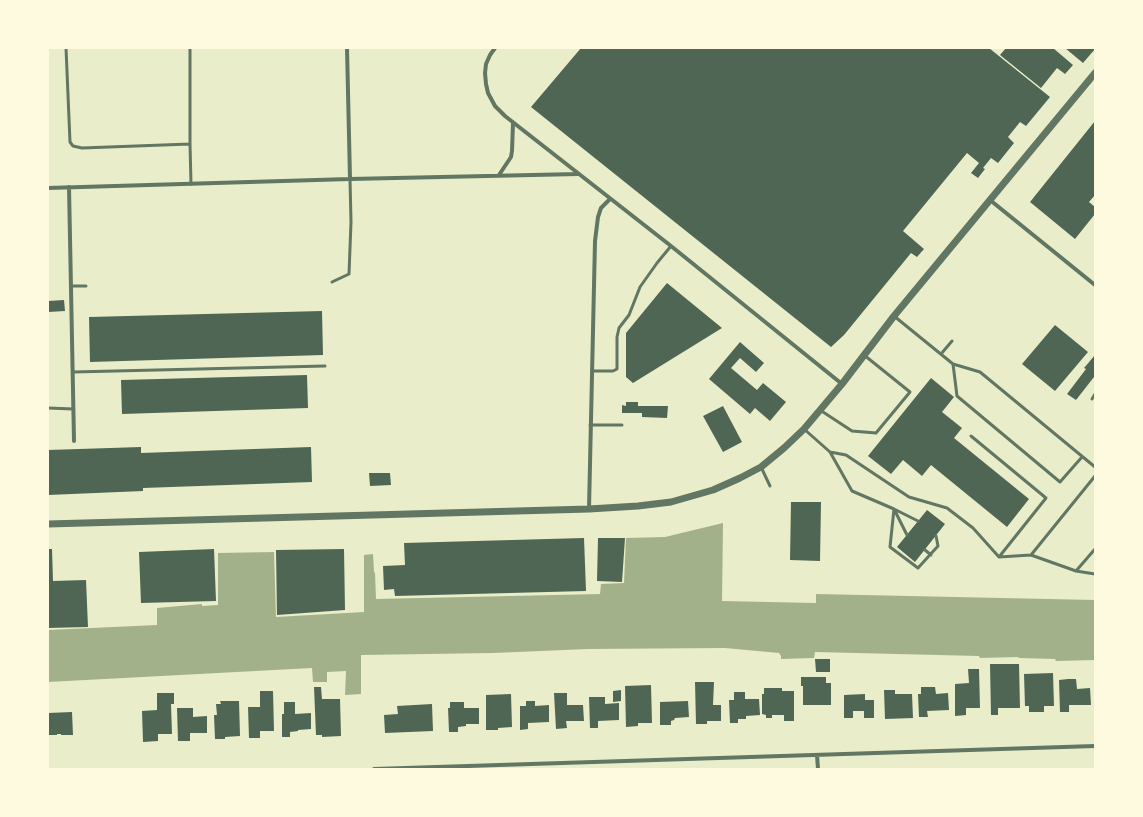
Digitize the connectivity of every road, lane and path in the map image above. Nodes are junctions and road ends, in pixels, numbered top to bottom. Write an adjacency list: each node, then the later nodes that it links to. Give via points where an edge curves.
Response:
1 (66, 48): 7 (lane, via 70,142 73,146 82,148)
2 (190, 48): 7 (lane)
3 (347, 48): 10 (street)
4 (495, 48): 6 (street, via 486,64 488,93 494,106)
5 (1095, 73): 15 (street)
6 (513, 123): 8 (street); 9 (street, via 511,157)
7 (190, 144): 11 (lane)
8 (578, 174): 9 (street); 14 (street)
9 (499, 175): 10 (street)
10 (350, 179): 11 (street); 17 (lane, via 349,274)
11 (191, 184): 12 (street)
12 (69, 187): 13 (street); 19 (street)
13 (48, 188)
14 (610, 199): 16 (street); 27 (street, via 601,208 596,227)
15 (990, 200): 18 (street); 21 (street)
16 (671, 246): 27 (lane, via 640,287 629,315 619,328 617,368 614,371); 29 (street)
17 (332, 282)
18 (1095, 285)
19 (71, 286): 20 (lane); 28 (street)
20 (86, 286)
21 (894, 316): 23 (lane); 24 (street)
22 (952, 341): 23 (lane)
23 (941, 354): 25 (lane)
24 (864, 355): 29 (street); 34 (lane, via 910,392 876,433 852,430)
25 (952, 364): 41 (lane, via 980,372); 41 (lane, via 957,396 1060,482)
26 (325, 366): 28 (lane)
27 (592, 371): 35 (street)
28 (72, 372): 33 (street)
29 (842, 384): 34 (street)
30 (1095, 394): 31 (lane)
31 (1092, 399)
32 (48, 408): 33 (lane)
33 (73, 409): 39 (street)
34 (820, 410): 37 (street)
35 (590, 425): 36 (lane); 46 (street)
36 (622, 425)
37 (804, 429): 40 (lane); 42 (street)
38 (971, 436): 56 (lane, via 1046,498)
39 (74, 441)
40 (830, 452): 47 (lane, via 852,491); 56 (lane, via 846,455 909,497 947,508 973,528)
41 (1082, 457): 43 (lane)
42 (761, 467): 45 (lane); 46 (street, via 713,490 671,502)
43 (1095, 467)
44 (1095, 476): 55 (lane)
45 (770, 486)
46 (589, 509): 49 (street)
47 (894, 509): 48 (lane); 50 (lane); 54 (lane, via 890,547 918,568)
48 (918, 521)
49 (48, 524)
50 (907, 535)
51 (936, 536): 54 (lane, via 938,546)
52 (1095, 549): 57 (lane)
53 (925, 550): 54 (lane)
54 (931, 554)
55 (1031, 555): 56 (lane); 57 (lane)
56 (999, 557)
57 (1076, 572): 58 (lane)
58 (1095, 574)
59 (1095, 746): 60 (street)
60 (817, 755): 61 (street); 63 (street)
61 (514, 767): 62 (street)
62 (374, 769)
63 (818, 769)

